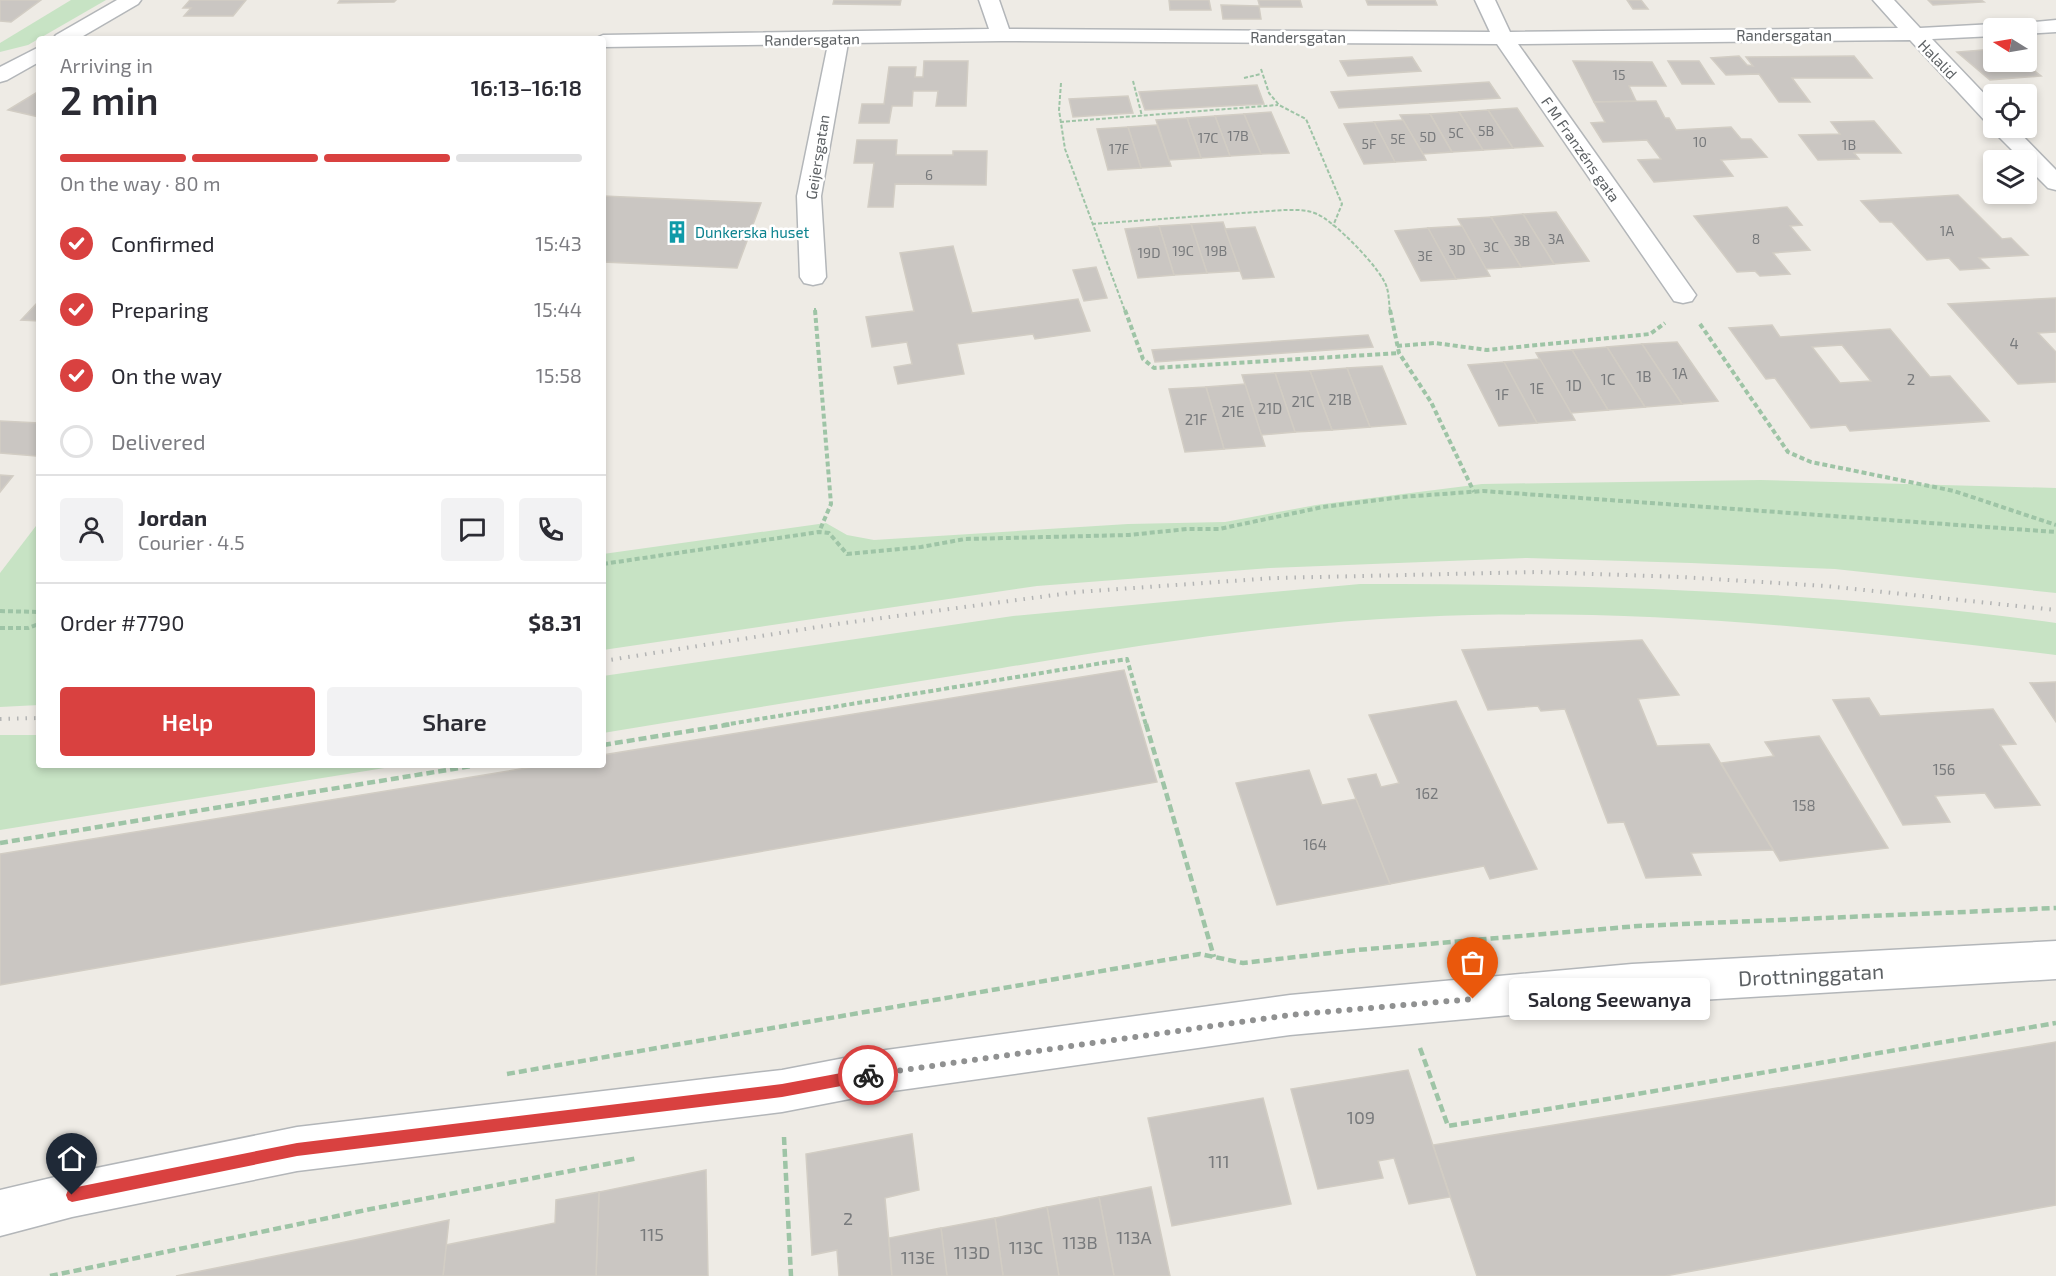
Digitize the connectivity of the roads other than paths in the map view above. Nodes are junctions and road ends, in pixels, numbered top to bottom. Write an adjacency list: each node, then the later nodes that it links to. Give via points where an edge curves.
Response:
1 (131, 0): 10 (street)
2 (988, 0): 9 (street)
3 (1485, 0): 11 (street, F M Franzéns gata)
4 (1883, 0): 8 (street, Halalid)
5 (2056, 26): 6 (street)
6 (2037, 27)
7 (1983, 31): 8 (street, Randersgatan)
8 (1915, 34): 11 (street, Randersgatan); 16 (street, Halalid)
9 (1001, 35): 11 (street, Randersgatan); 12 (street, Randersgatan)
10 (68, 36)
11 (1503, 38): 20 (street, F M Franzéns gata)
12 (840, 39): 13 (street, Randersgatan); 19 (street, Geijersgatan, via 809,196)
13 (606, 41)
14 (36, 54): 15 (street)
15 (5, 70)
16 (1983, 105)
17 (2013, 138): 18 (street)
18 (2056, 183)
19 (813, 277)
20 (1683, 295)
21 (2056, 960): 22 (street, Drottninggatan, via 1632,984 1290,1015 886,1071 782,1091 297,1149)
22 (0, 1213)

